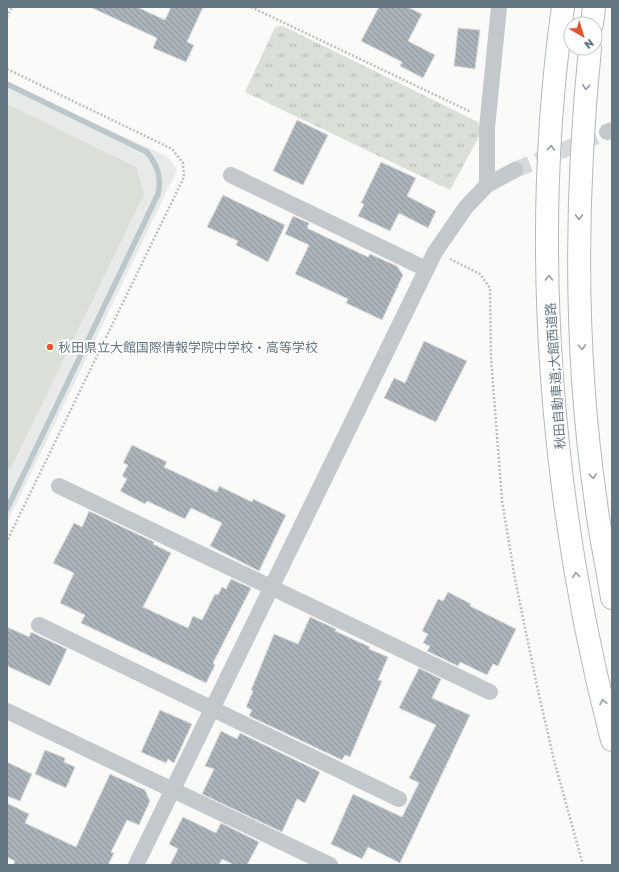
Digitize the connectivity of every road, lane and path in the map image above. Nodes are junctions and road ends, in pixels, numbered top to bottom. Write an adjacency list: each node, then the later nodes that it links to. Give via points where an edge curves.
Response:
1 (12, 7): 5 (path)
2 (251, 7): 8 (path)
3 (499, 7): 8 (street)
4 (564, 7): 22 (highway, 秋田自動車道;大館西道路, one-way to 4, via 581,603 565,505 554,402 548,202 553,110)
5 (7, 17)
6 (589, 56): 17 (highway, one-way to 17, via 579,206 580,296 585,399 596,502)
7 (7, 69): 15 (path, via 172,149 183,163 184,176)
8 (488, 120): 11 (street)
9 (515, 170): 11 (street)
10 (231, 175): 13 (street)
11 (487, 185): 12 (street, via 466,207)
12 (435, 252): 13 (street); 27 (path, via 480,274 490,288 491,358 502,500 507,532 537,686)
13 (426, 269): 16 (street)
14 (60, 486): 16 (street)
15 (7, 541)
16 (272, 586): 19 (street); 20 (street)
17 (612, 598)
18 (39, 625): 20 (street)
19 (490, 692)
20 (212, 709): 23 (street); 24 (street)
21 (7, 711): 23 (street)
22 (612, 740)
23 (172, 790): 25 (street); 26 (street)
24 (399, 799)
25 (136, 865)
26 (330, 865)
27 (583, 865)

